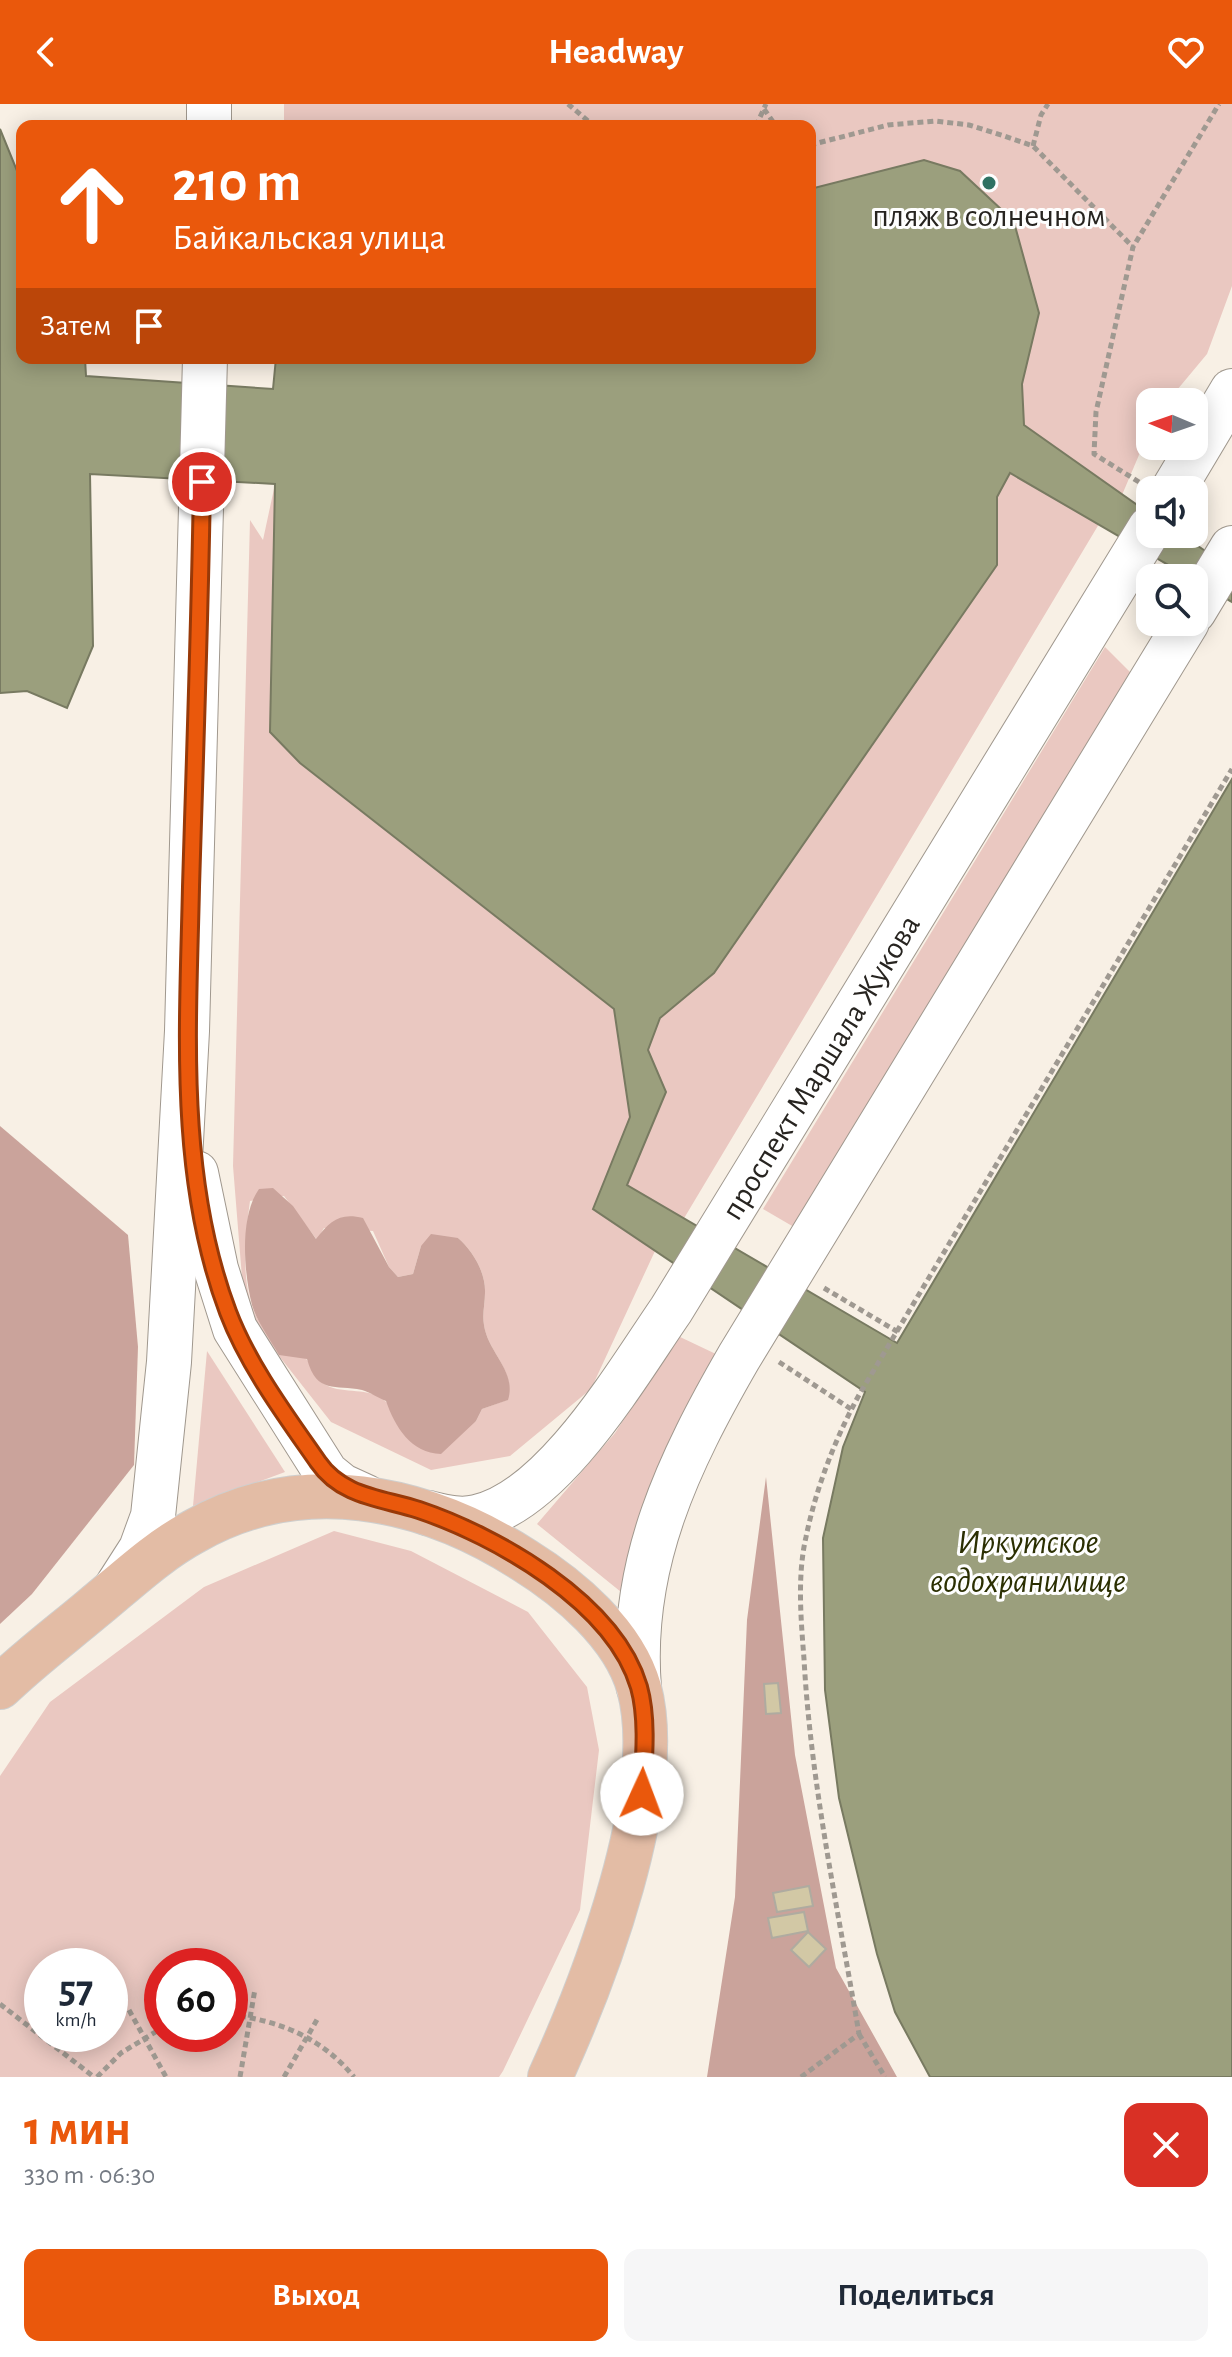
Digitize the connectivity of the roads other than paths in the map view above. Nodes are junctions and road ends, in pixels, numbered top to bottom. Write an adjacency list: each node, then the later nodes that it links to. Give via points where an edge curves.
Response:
1 (205, 364): 8 (main road)
2 (1232, 391): 3 (main road)
3 (1182, 476)
4 (1138, 548): 10 (main road, проспект Маршала Жукова, via 671,1310 610,1400 568,1453 504,1506 474,1518)
5 (1232, 548): 6 (main road)
6 (1208, 588)
7 (1176, 640): 13 (main road, via 815,1237 759,1360 687,1450 640,1608)
8 (187, 1031): 9 (main road, via 197,1181 227,1311 320,1465 338,1484); 11 (main road, via 157,1490 147,1535)
9 (366, 1497): 10 (main road); 11 (main road, via 294,1497 215,1520)
10 (422, 1511): 13 (main road, via 516,1555 560,1587 615,1642)
11 (114, 1591): 12 (main road)
12 (0, 1687)
13 (639, 1688): 14 (main road, via 639,1812 599,1956)
14 (571, 2031): 15 (main road); 16 (main road)
15 (550, 2077)
16 (558, 2077)

